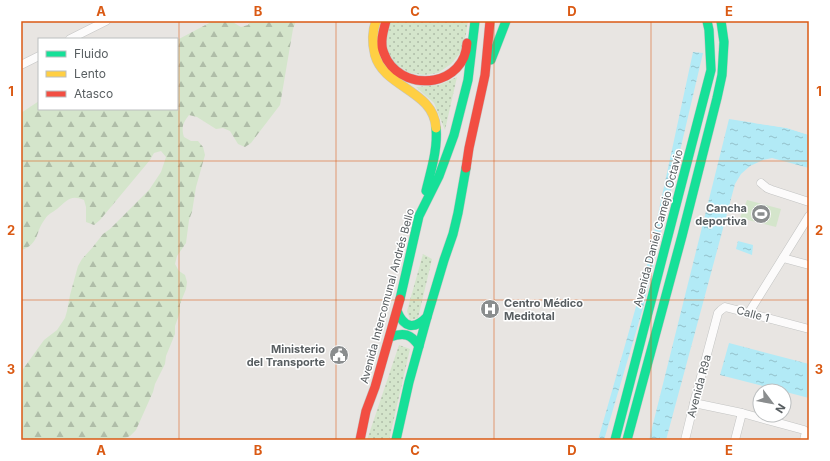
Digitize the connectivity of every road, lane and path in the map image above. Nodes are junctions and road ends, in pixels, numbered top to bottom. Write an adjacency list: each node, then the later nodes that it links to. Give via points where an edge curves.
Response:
1 (106, 21): 10 (street)
2 (376, 21): 16 (main road, via 372,30 374,54 380,66 386,75 420,97 435,117 438,136)
3 (386, 21): 4 (main road, via 382,39 384,55 394,70 414,81 424,82 452,73 460,64 465,55)
4 (470, 21)
5 (475, 21): 16 (main road, Avenida Intercomunal Andrés Bello, via 468,80 454,135 439,176)
6 (490, 21): 13 (main road)
7 (506, 21): 13 (main road)
8 (707, 21): 31 (main road, Avenida Daniel Camejo Octavio, via 711,70)
9 (721, 21): 32 (main road, via 724,42 717,98)
10 (72, 38)
11 (38, 57): 12 (street)
12 (21, 66)
13 (485, 75): 22 (main road, via 455,226)
14 (761, 183): 15 (street, via 766,188)
15 (809, 202)
16 (419, 216): 20 (main road, Avenida Intercomunal Andrés Bello)
17 (809, 216): 18 (street)
18 (783, 258): 19 (street); 21 (street)
19 (809, 265)
20 (397, 311): 22 (main road, via 400,318 411,326 422,323); 25 (main road, Avenida Intercomunal Andrés Bello)
21 (748, 314): 23 (street, Calle 1); 24 (street, Calle 1, via 725,307 718,313)
22 (427, 317): 26 (main road)
23 (809, 329)
24 (713, 333): 27 (street, Avenida R9a)
25 (390, 337): 26 (main road, via 406,335 415,338); 29 (main road, Avenida Intercomunal Andrés Bello, via 366,412)
26 (419, 346): 30 (main road)
27 (694, 403): 28 (street); 33 (street, Avenida R9a)
28 (742, 413): 34 (street); 35 (street, via 804,430)
29 (360, 440)
30 (396, 440)
31 (615, 440)
32 (627, 440)
33 (685, 440)
34 (735, 440)
35 (804, 440)

